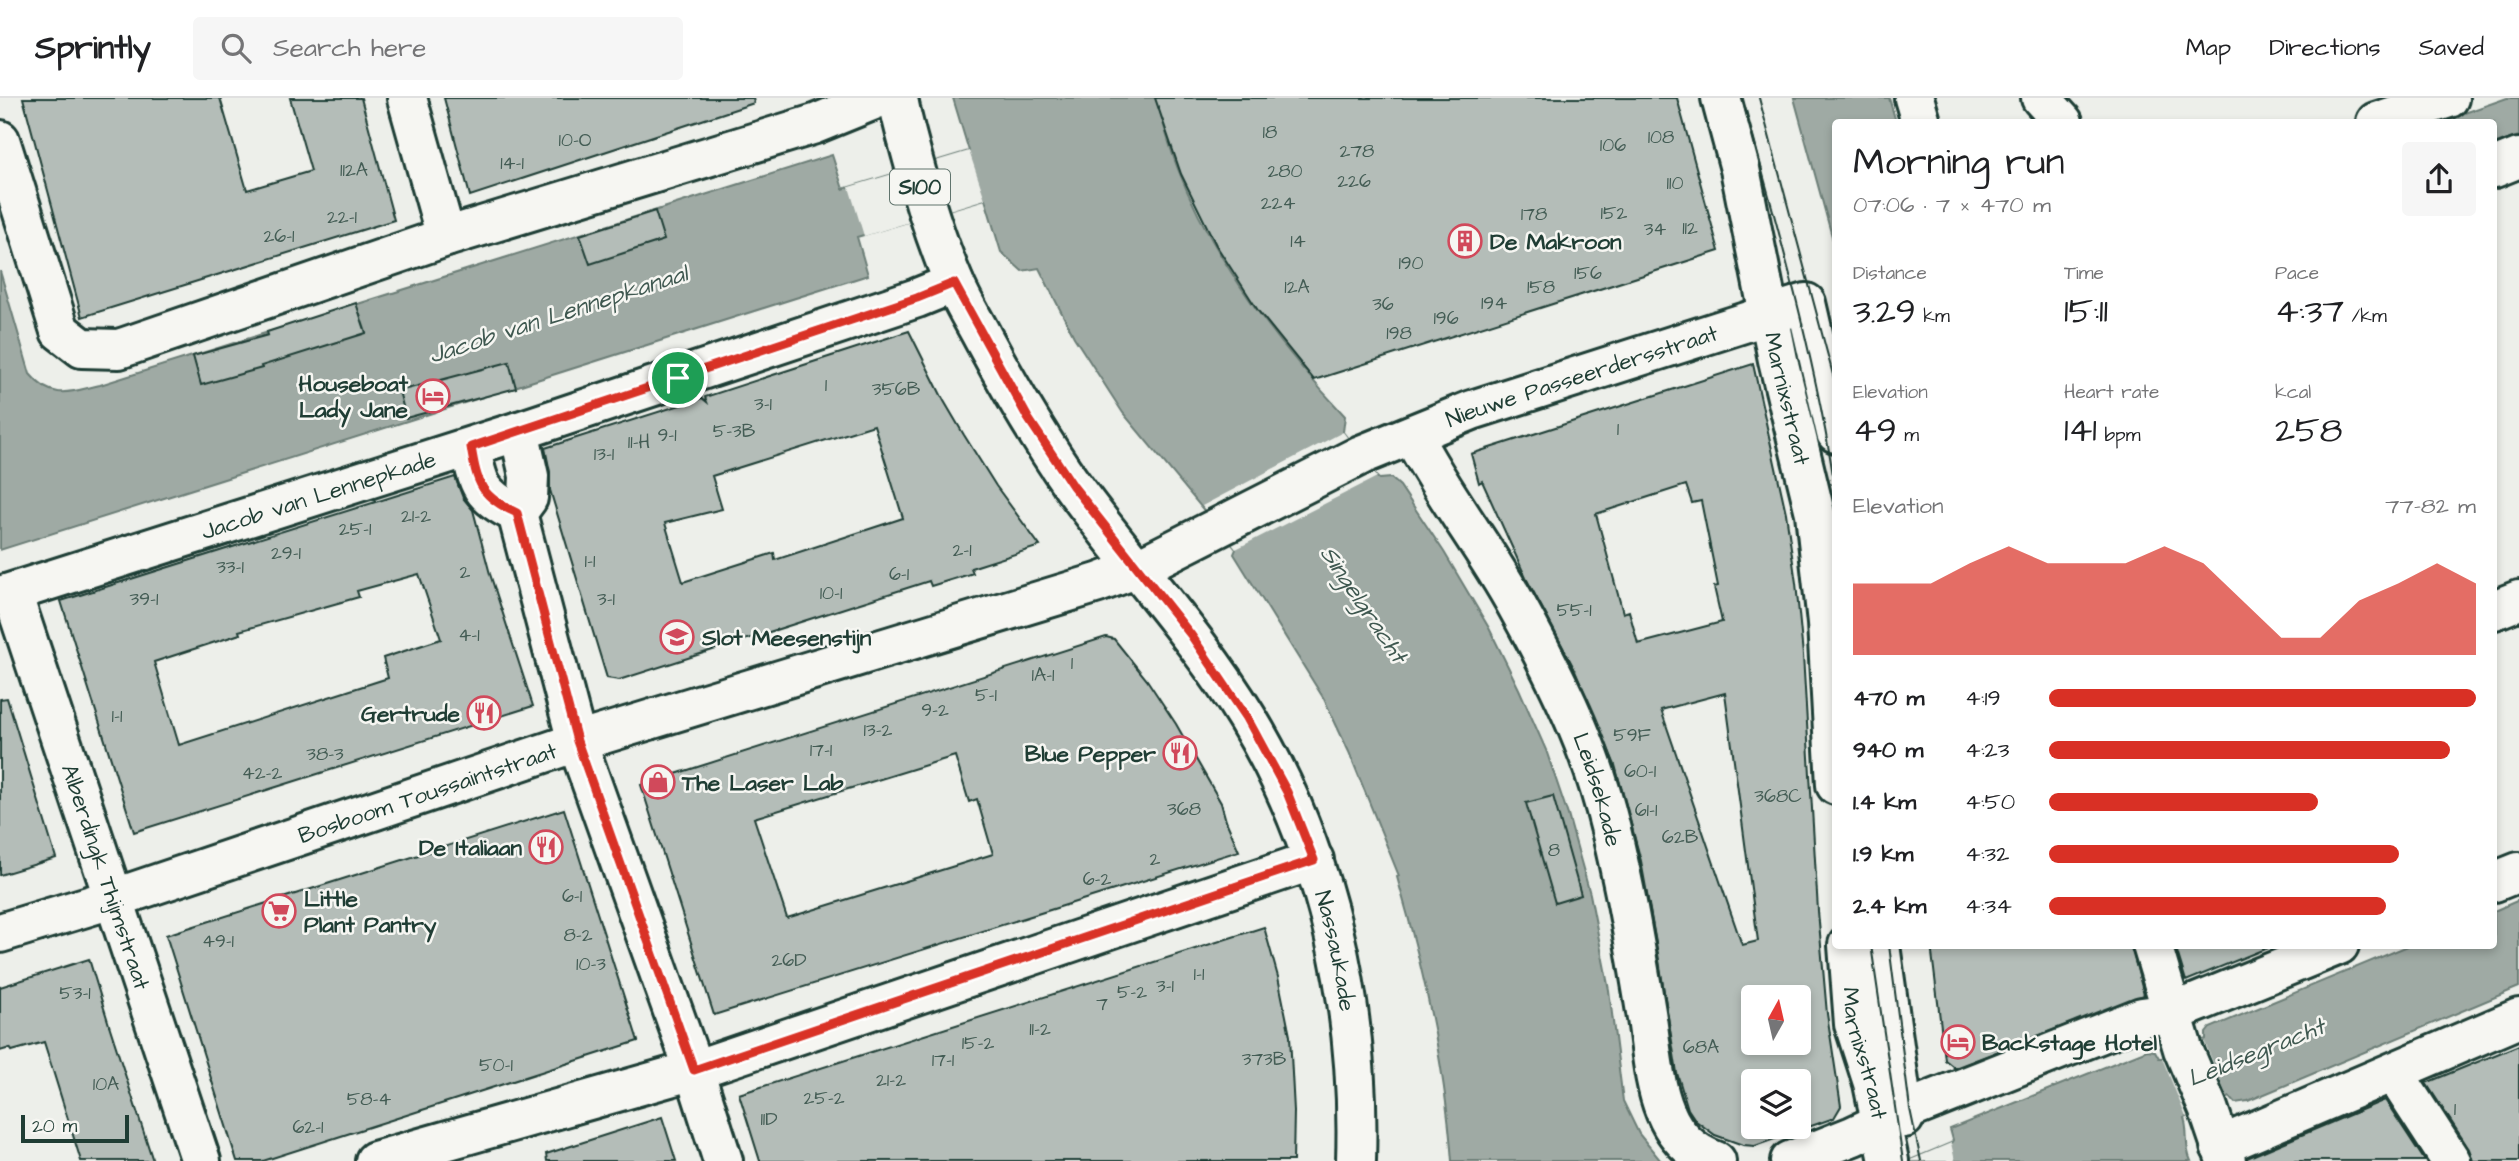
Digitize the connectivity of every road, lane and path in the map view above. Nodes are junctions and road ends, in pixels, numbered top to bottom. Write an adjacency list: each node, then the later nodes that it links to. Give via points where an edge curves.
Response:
1 (407, 98): 13 (street)
2 (1721, 98): 16 (street, Marnixstraat, via 1741,169)
3 (1914, 98): 7 (street)
4 (2041, 98): 8 (street)
5 (2449, 98): 9 (street)
6 (892, 101): 13 (street); 14 (street, Nassaukade / S100)
7 (1920, 119)
8 (2060, 119)
9 (2385, 119)
10 (0, 140): 13 (street, via 60,331 82,348 119,349)
11 (2519, 158): 12 (street)
12 (2497, 166)
13 (446, 237)
14 (951, 274): 20 (street, Jacob van Lennepkade, via 917,298); 25 (street, Nassaukade / S100, via 1028,418 1073,486)
15 (1806, 303): 16 (street, Nieuwe Passeerdersstraat); 17 (street, Marnixstraat)
16 (1768, 314): 18 (street, Marnixstraat); 21 (street, Nieuwe Passeerdersstraat, via 1472,410)
17 (1832, 403)
18 (1790, 411): 19 (street); 29 (street, Marnixstraat, via 1821,554)
19 (1832, 411)
20 (519, 431): 22 (street, Jacob van Lennepkade); 23 (street, via 529,476 528,498)
21 (1412, 435): 24 (street, Nieuwe Passeerdersstraat, via 1361,455); 51 (street, Leidsekade, via 1517,606 1588,754 1627,904 1656,1087 1668,1119 1685,1144)
22 (471, 447): 23 (street, via 481,490 496,504); 26 (street, Jacob van Lennepkade)
23 (517, 513): 30 (street)
24 (1219, 527): 25 (street, Bosboom Toussaintstraat)
25 (1138, 568): 30 (street, Bosboom Toussaintstraat); 31 (street, Nassaukade / S100, via 1247,718 1287,792)
26 (6, 595): 34 (street, Alberdingk Thijmstraat)
27 (2519, 600): 28 (street)
28 (2497, 609)
29 (1832, 686)
30 (577, 741): 34 (street, Bosboom Toussaintstraat); 42 (street)
31 (1314, 860): 42 (street); 50 (street, Nassaukade / S100, via 1342,967 1354,1066)
32 (2519, 872): 33 (street)
33 (2497, 881)
34 (112, 899): 35 (street, Bosboom Toussaintstraat); 47 (street, Alberdingk Thijmstraat)
35 (0, 933)
36 (1848, 949): 44 (street, Marnixstraat, via 1854,1024 1873,1083)
37 (1880, 949): 44 (street, Marnixstraat)
38 (2153, 949): 40 (street)
39 (2329, 949): 40 (street)
40 (2172, 1013): 44 (street, via 2143,1017); 45 (street)
41 (2519, 1018): 43 (street)
42 (694, 1070): 48 (street); 49 (street)
43 (2394, 1073): 45 (street); 53 (street)
44 (1893, 1117): 46 (street, Marnixstraat); 52 (street)
45 (2223, 1154)
46 (1904, 1160)
47 (201, 1161)
48 (375, 1161)
49 (723, 1161)
50 (1356, 1161)
51 (1716, 1161)
52 (1790, 1161)
53 (2451, 1161)

